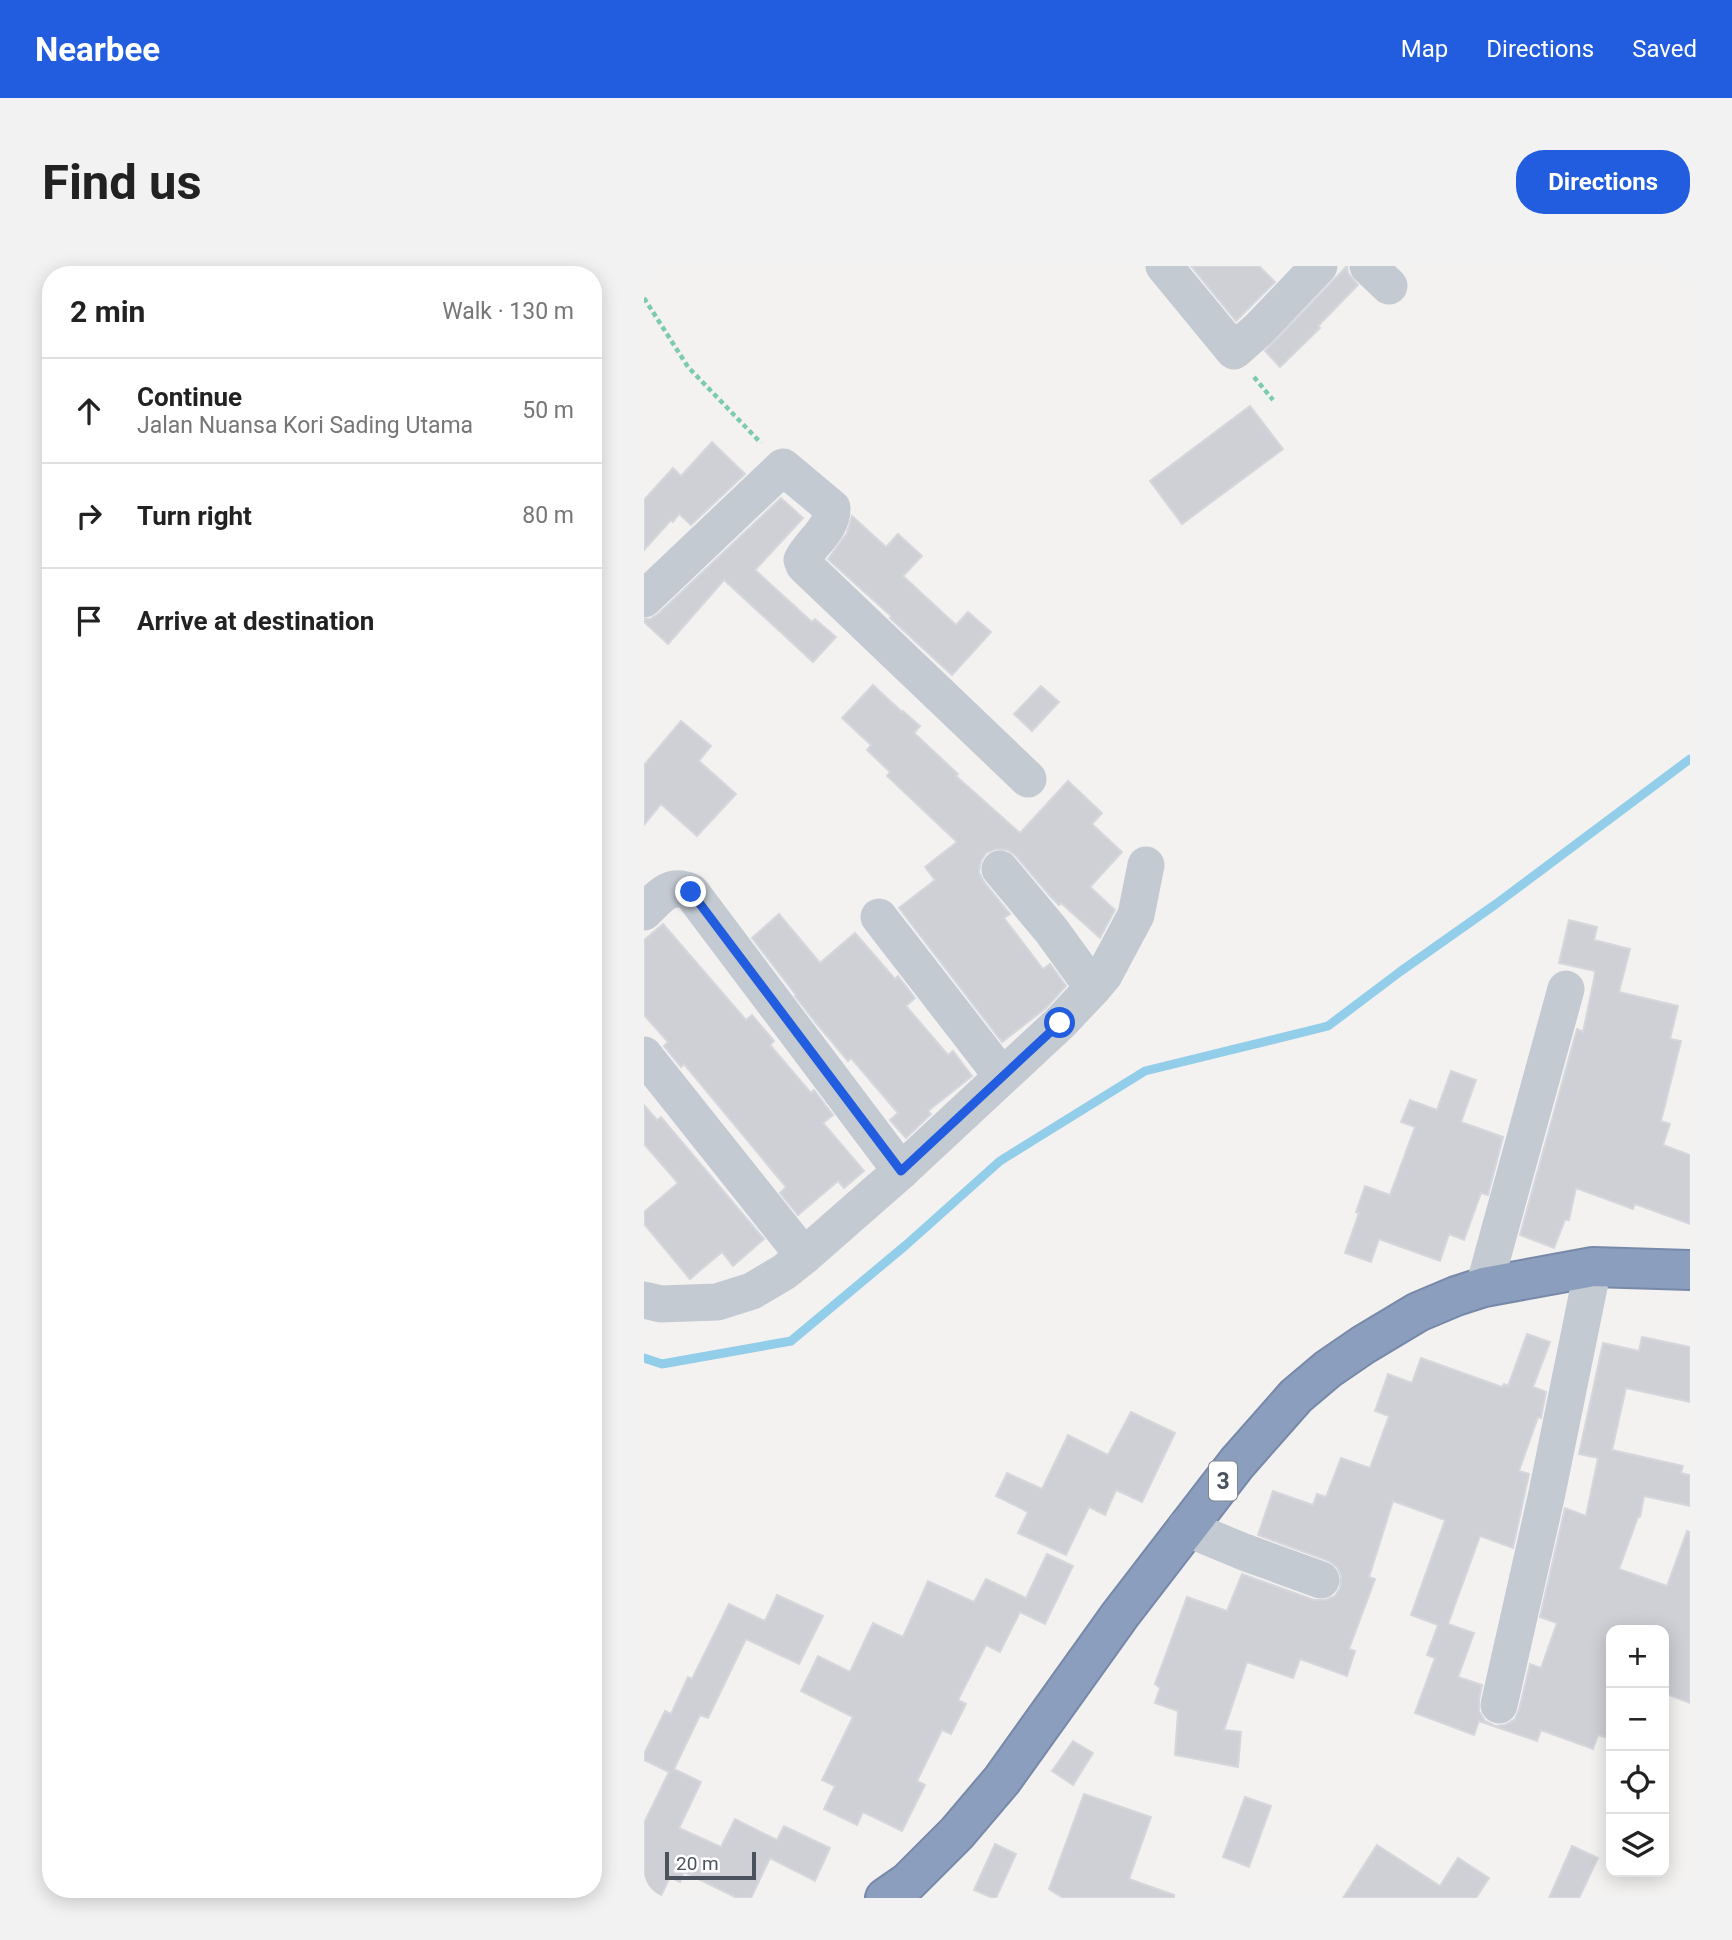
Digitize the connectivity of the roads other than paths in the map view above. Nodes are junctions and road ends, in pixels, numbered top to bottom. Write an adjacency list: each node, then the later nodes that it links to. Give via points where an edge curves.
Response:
1 (1164, 266): 2 (street, via 1234,351)
2 (1319, 266)
3 (644, 599): 4 (street, via 783,467 832,509 827,527 805,554 804,565)
4 (1028, 779)
5 (1146, 865): 9 (street, via 1136,915)
6 (1000, 869): 9 (street)
7 (644, 912): 13 (street, via 666,891 680,887 691,892)
8 (879, 917): 12 (street)
9 (1093, 988): 12 (street)
10 (1566, 989): 17 (street)
11 (644, 1055): 14 (street)
12 (1002, 1076): 13 (street)
13 (901, 1171): 14 (street)
14 (804, 1256): 18 (street, via 752,1291 717,1302)
15 (1593, 1267): 16 (highway, 3); 17 (highway, 3); 21 (street)
16 (1690, 1270)
17 (1484, 1287): 19 (highway, 3, via 1418,1312 1328,1369 1296,1396)
18 (650, 1295)
19 (1186, 1528): 20 (street); 22 (highway, 3, via 1002,1780 957,1833 908,1882)
20 (1321, 1580)
21 (1499, 1705)
22 (885, 1898)

